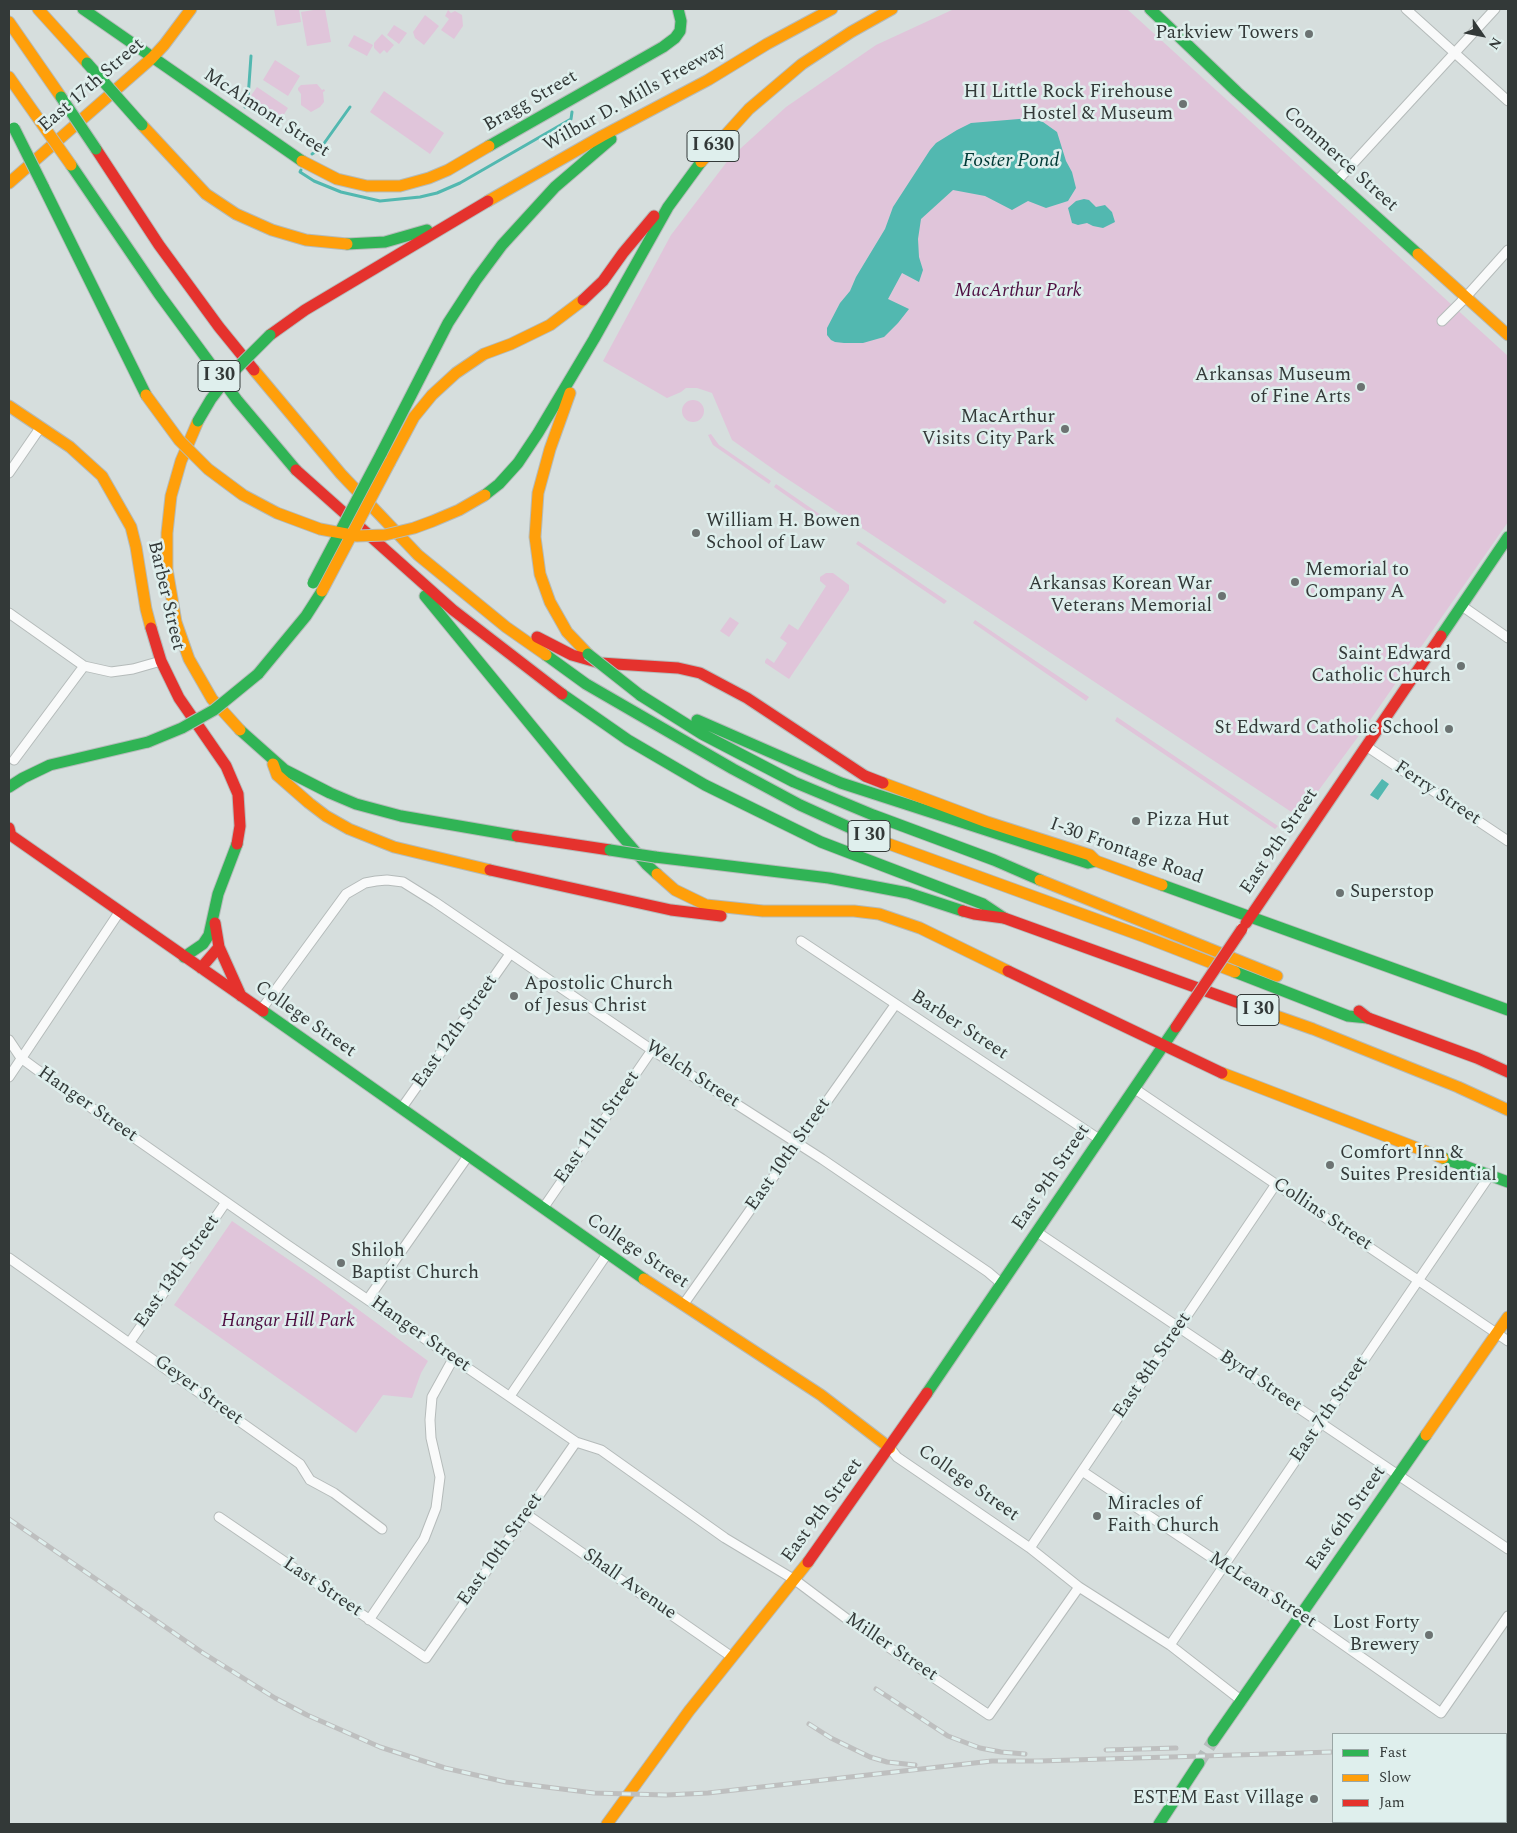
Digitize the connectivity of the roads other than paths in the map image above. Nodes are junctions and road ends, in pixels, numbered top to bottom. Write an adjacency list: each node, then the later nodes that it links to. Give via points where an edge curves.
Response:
1 (38, 9): 21 (main road, bridge, via 206,194 236,214 306,240 351,244 385,242)
2 (83, 9): 12 (main road, McAlmont Street)
3 (191, 9): 12 (main road, East 17th Street)
4 (678, 9): 20 (main road, Bragg Street, via 680,31 663,47 456,166 430,178 400,186)
5 (832, 9): 15 (main road, Wilbur D. Mills Freeway)
6 (892, 9): 17 (main road, I 630, via 802,64 749,109)
7 (1150, 9): 19 (main road, Commerce Street)
8 (1406, 9): 11 (street)
9 (1495, 9): 11 (street)
10 (9, 22): 31 (main road, I 30, bridge, via 159,245 219,327 341,474)
11 (1455, 53): 14 (street); 19 (street)
12 (152, 58): 18 (main road, East 17th Street); 20 (main road, McAlmont Street, via 296,157 337,179)
13 (9, 77): 32 (main road, I 30, bridge, via 159,294 237,400 294,468)
14 (1508, 101)
15 (632, 121): 21 (main road, Wilbur D. Mills Freeway); 33 (main road, bridge, via 555,187 502,244 476,280 448,324 380,454)
16 (11, 122): 26 (main road, bridge, via 146,395 179,440 208,469 243,495 277,513 320,529 357,536 385,535 414,528 459,510 499,484 518,462)
17 (688, 177): 26 (main road, I 630); 33 (main road, bridge, via 603,281 576,306 550,325 484,354 432,394 414,417)
18 (10, 179)
19 (1337, 181): 23 (main road, Commerce Street)
20 (367, 186)
21 (455, 219): 41 (main road, bridge, via 270,334 210,399 181,461 169,508 167,533 167,569 176,622 189,659 212,699)
22 (1508, 250): 23 (street)
23 (1466, 298): 24 (street); 25 (main road, Commerce Street)
24 (1442, 321)
25 (1508, 335)
26 (594, 339): 39 (main road, bridge, via 565,404 550,449 538,493 535,537 540,574 550,602 567,632 588,654)
27 (9, 406): 28 (main road, Barber Street)
28 (40, 428): 29 (street); 37 (main road, Barber Street, via 70,448 102,476 121,507 131,527 146,609)
29 (9, 473)
30 (1508, 537): 34 (main road, East 9th Street)
31 (418, 555): 46 (main road, I-30 Frontage Road, via 532,635 572,655 600,663 678,668 700,673 747,698 865,776 987,822 1090,855); 61 (main road, I 30, via 506,627 586,684 800,805 878,840 1145,936 1348,1016)
32 (397, 561): 47 (main road, via 621,835 662,880 706,905 763,911); 51 (main road, I 30, via 546,683 658,759 821,842 984,904)
33 (317, 587): 43 (main road, bridge, via 306,616 258,674 214,710 148,742 50,765 22,778)
34 (1462, 606): 36 (street); 40 (main road, East 9th Street)
35 (9, 613): 38 (street)
36 (1508, 638)
37 (161, 661): 38 (street, via 111,672); 49 (main road, Barber Street, via 179,698 226,766 238,794 239,834)
38 (84, 666): 42 (street)
39 (640, 695): 46 (main road, via 841,783 1088,863); 61 (main road, via 702,734 794,782 1296,983 1351,1006)
40 (1366, 746): 45 (street, Ferry Street); 50 (main road, East 9th Street)
41 (270, 758): 47 (main road, via 276,775 314,807 349,829 394,847 680,912 737,917); 51 (main road, bridge, via 330,793 378,811 655,857 829,878 908,893 974,914)
42 (14, 760)
43 (9, 789)
44 (10, 832): 48 (main road, College Street)
45 (1508, 842)
46 (1096, 861): 50 (main road, I-30 Frontage Road)
47 (814, 910): 63 (main road, via 868,912 900,920)
48 (120, 912): 55 (main road, College Street); 65 (street)
49 (214, 914): 53 (main road, Barber Street); 55 (main road, Barber Street, via 205,942)
50 (1251, 916): 60 (main road, I-30 Frontage Road); 63 (main road, East 9th Street, bridge)
51 (1004, 918): 70 (main road, I 30, via 1313,1029)
52 (801, 941): 58 (street, Barber Street)
53 (218, 947): 56 (main road); 57 (main road, Barber Street)
54 (510, 954): 59 (street, Welch Street, via 413,887 398,881 376,881 355,888 342,898); 64 (street, Welch Street); 69 (street, East 12th Street)
55 (184, 957): 56 (main road, College Street)
56 (201, 968): 57 (main road, College Street)
57 (241, 996): 59 (main road, College Street)
58 (895, 1005): 71 (street, Barber Street); 72 (street, East 10th Street)
59 (261, 1010): 69 (main road, College Street)
60 (1508, 1010)
61 (1368, 1018): 66 (main road, I 30)
62 (9, 1040): 65 (street, Hanger Street)
63 (1164, 1047): 68 (main road, East 9th Street); 74 (main road, via 1240,1082)
64 (652, 1050): 72 (street, Welch Street); 78 (street, East 11th Street)
65 (21, 1058): 67 (street); 77 (street, Hanger Street)
66 (1508, 1072)
67 (9, 1077)
68 (1135, 1089): 71 (main road, East 9th Street); 76 (street, Collins Street)
69 (401, 1109): 73 (main road, College Street)
70 (1508, 1110)
71 (1099, 1140): 79 (main road, East 9th Street)
72 (798, 1143): 83 (street, Welch Street); 85 (street, East 10th Street)
73 (468, 1156): 78 (main road, College Street); 84 (street)
74 (1490, 1175): 75 (main road); 82 (street, East 7th Street)
75 (1508, 1182)
76 (1276, 1184): 82 (street, Collins Street); 87 (street, East 8th Street)
77 (226, 1202): 84 (street, Hanger Street); 90 (street, East 13th Street)
78 (544, 1207): 80 (main road, College Street)
79 (1038, 1232): 83 (main road, East 9th Street); 87 (street, Byrd Street)
80 (606, 1254): 85 (main road, College Street); 92 (street)
81 (9, 1258): 90 (street, Geyer Street)
82 (1418, 1280): 88 (street, Collins Street); 93 (street, East 7th Street)
83 (1002, 1284): 95 (main road, East 9th Street)
84 (368, 1299): 91 (street, Hanger Street)
85 (683, 1305): 95 (main road, College Street, via 821,1395)
86 (1508, 1317): 88 (main road, East 6th Street)
87 (1179, 1327): 93 (street, Byrd Street); 96 (street, East 8th Street)
88 (1496, 1333): 89 (street, Collins Street); 97 (main road, East 6th Street)
89 (1508, 1341)
90 (130, 1342): 100 (street, Geyer Street, via 300,1464 310,1480 334,1493)
91 (453, 1359): 92 (street, Hanger Street); 108 (street, via 432,1396 431,1438 440,1477 436,1508 424,1539)
92 (510, 1396): 94 (street, Hanger Street)
93 (1321, 1423): 97 (street, Byrd Street); 103 (street, East 7th Street)
94 (576, 1442): 98 (street, East 10th Street); 104 (street, Hanger Street, via 601,1450 725,1538)
95 (890, 1448): 101 (street, College Street, via 897,1457); 104 (main road, East 9th Street)
96 (1082, 1471): 101 (street, East 8th Street); 103 (street, McLean Street)
97 (1398, 1475): 102 (street, Byrd Street); 106 (main road, East 6th Street)
98 (526, 1514): 110 (street, Shall Avenue); 111 (street, East 10th Street)
99 (219, 1517): 108 (street, Last Street)
100 (382, 1529)
101 (1030, 1548): 105 (street, College Street)
102 (1508, 1549)
103 (1224, 1566): 106 (street, McLean Street); 109 (street, East 7th Street)
104 (794, 1580): 105 (street, Miller Street, via 846,1619 989,1714); 110 (main road, East 9th Street)
105 (1079, 1587): 109 (street, College Street)
106 (1301, 1616): 107 (street, McLean Street, via 1441,1712); 112 (main road, East 6th Street)
107 (1508, 1616)
108 (369, 1620): 111 (street, Last Street)
109 (1170, 1646): 112 (street, College Street)
110 (732, 1657): 115 (main road, East 9th Street)
111 (426, 1658)
112 (1242, 1700): 113 (main road, East 6th Street)
113 (1214, 1741)
114 (1198, 1763): 116 (main road)
115 (607, 1824)
116 (1159, 1824)

